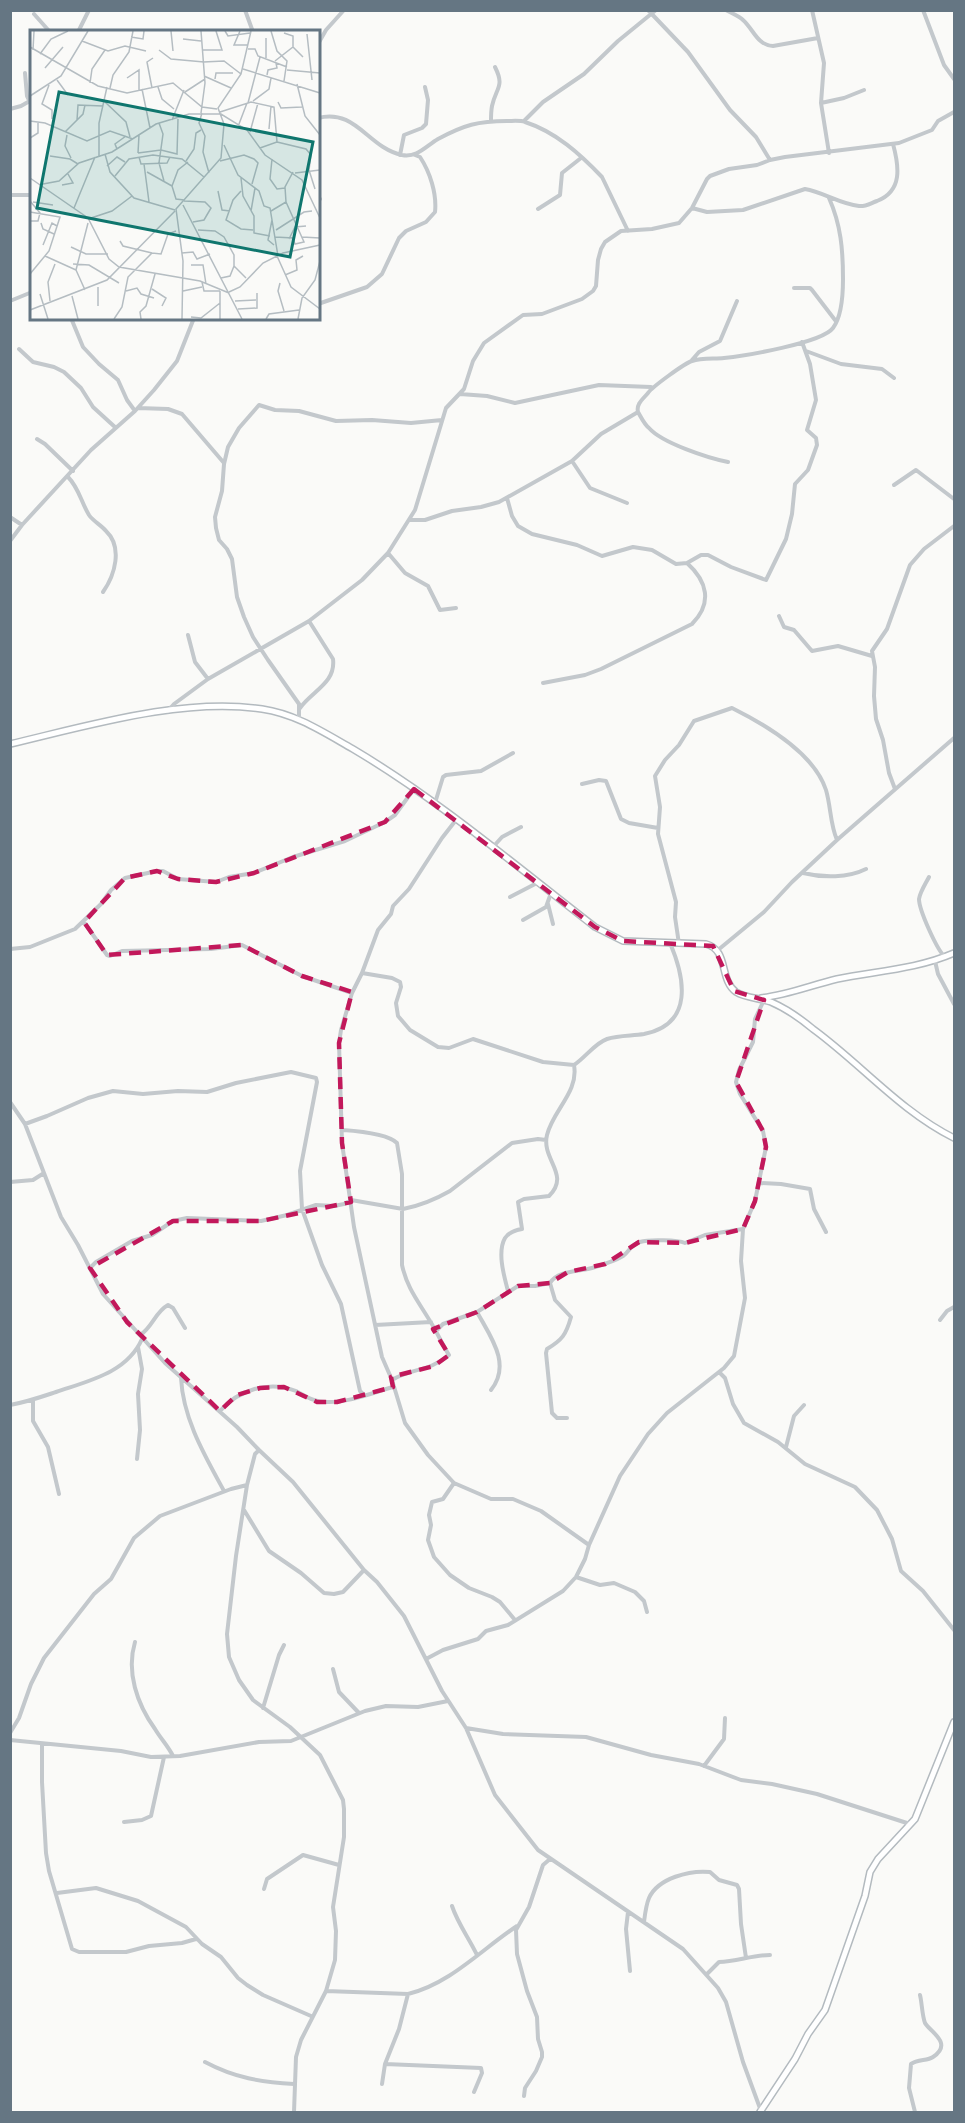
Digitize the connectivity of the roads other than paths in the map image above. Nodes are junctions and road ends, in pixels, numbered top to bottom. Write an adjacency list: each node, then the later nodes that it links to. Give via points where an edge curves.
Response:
1 (89, 10): 11 (street)
2 (244, 10): 12 (street)
3 (344, 10): 14 (street)
4 (648, 10): 8 (street)
5 (726, 10): 13 (street, via 743,20 766,45)
6 (812, 10): 13 (street)
7 (924, 10): 17 (street, via 944,65)
8 (654, 12): 26 (street); 33 (street, via 730,110 756,137)
9 (34, 14): 10 (street)
10 (48, 30)
11 (79, 30)
12 (252, 30)
13 (818, 38): 20 (street, via 824,71)
14 (320, 40)
15 (495, 67): 25 (street, via 500,87 492,105)
16 (25, 73): 21 (street)
17 (954, 79)
18 (425, 87): 30 (street, via 426,124 404,135)
19 (864, 90): 20 (street)
20 (821, 103): 29 (street)
21 (30, 104): 22 (street)
22 (10, 109)
23 (954, 112): 27 (street, via 938,121 932,130)
24 (320, 118): 30 (street, via 345,119)
25 (491, 121): 26 (street); 28 (street, via 469,124)
26 (524, 121): 32 (street, via 558,138)
27 (894, 144): 29 (street); 37 (street, via 898,178 886,198 859,206)
28 (424, 149): 31 (street); 34 (street)
29 (829, 153): 33 (street)
30 (400, 155): 31 (street)
31 (414, 155): 34 (street)
32 (581, 158): 39 (street, via 562,172 560,195); 40 (street, via 602,177)
33 (770, 160): 38 (street, via 710,176)
34 (423, 162): 45 (street, via 435,197 432,217 405,231 382,274 367,287)
35 (10, 195): 36 (street)
36 (30, 195)
37 (829, 198): 38 (street, via 805,189 743,210 707,212); 48 (street, via 838,218 844,260)
38 (692, 207): 40 (street, via 672,226)
39 (538, 208)
40 (628, 231): 55 (street, via 621,231 605,242 598,260 596,286 587,296 542,314 524,315 484,343)
41 (794, 288): 48 (street, via 810,288)
42 (30, 293): 43 (street)
43 (10, 301)
44 (737, 301): 52 (street, via 720,341 699,352)
45 (320, 303)
46 (72, 320): 56 (street, via 83,347 118,380)
47 (193, 320): 56 (street, via 177,361)
48 (836, 321): 49 (street, via 825,334)
49 (802, 342): 51 (street); 52 (street, via 755,354)
50 (19, 349): 59 (street, via 33,362 64,372)
51 (806, 351): 53 (street, via 842,364 882,369); 76 (street, via 816,400 807,430 816,438 817,445 808,470 795,484 788,532 769,577 763,580 708,555)
52 (692, 361): 54 (street)
53 (894, 378)
54 (652, 387): 55 (street, via 599,385 516,403); 57 (street, via 638,405)
55 (460, 394): 58 (street, via 446,408)
56 (136, 409): 59 (street); 63 (street, via 168,409 182,414)
57 (638, 412): 61 (street, via 607,430); 62 (street, via 658,435 710,459)
58 (442, 420): 63 (street, via 336,421 259,405 234,435); 71 (street)
59 (116, 428): 64 (street)
60 (37, 438): 64 (street)
61 (572, 461): 67 (street); 69 (street, via 590,488)
62 (728, 462)
63 (224, 464): 82 (street, via 215,517 217,535 230,555 240,608)
64 (73, 471): 65 (street)
65 (68, 477): 72 (street); 77 (street, via 90,516 108,532 116,548)
66 (894, 485): 68 (street, via 916,470)
67 (507, 498): 71 (street, via 425,520); 76 (street, via 518,526 532,534 602,556 633,547 676,564)
68 (954, 500)
69 (627, 503)
70 (10, 517): 72 (street)
71 (409, 520): 75 (street)
72 (22, 525): 74 (street)
73 (954, 526): 83 (street, via 910,565 890,622 873,647)
74 (10, 541)
75 (387, 553): 78 (street, via 405,573 428,585 440,610); 80 (street, via 362,580)
76 (687, 562): 85 (street, via 704,586 703,607 692,624 601,669)
77 (103, 592)
78 (456, 608)
79 (779, 616): 83 (street, via 784,627 794,630 812,651 838,646)
80 (309, 621): 82 (street); 86 (street, via 334,666 329,679)
81 (188, 635): 84 (street, via 195,662)
82 (261, 649): 84 (street); 86 (street)
83 (872, 656): 94 (street, via 876,719)
84 (208, 679): 87 (street)
85 (543, 683)
86 (300, 708): 88 (street)
87 (168, 711): 88 (main road, via 234,707); 90 (main road)
88 (299, 718): 93 (main road)
89 (954, 738): 94 (street)
90 (10, 744)
91 (513, 753): 95 (street, via 481,771 446,775)
92 (582, 784): 98 (street, via 606,781 621,819)
93 (414, 789): 95 (main road); 109 (street, via 385,822 345,842 254,873 216,882 178,879 163,871 125,878)
94 (896, 789): 99 (street)
95 (435, 803): 96 (main road)
96 (456, 820): 100 (main road); 119 (street, via 378,930)
97 (521, 826): 100 (street)
98 (658, 828): 99 (street, via 657,771 694,721 732,708 806,758 823,783); 112 (street, via 676,902)
99 (837, 840): 102 (street)
100 (492, 848): 104 (main road)
101 (866, 869): 102 (street, via 848,876)
102 (802, 873): 115 (street, via 764,912)
103 (929, 877): 113 (street, via 920,902)
104 (537, 883): 105 (main road); 106 (street)
105 (551, 894): 107 (street); 111 (main road, via 613,938 635,943)
106 (510, 897)
107 (548, 903): 108 (street); 110 (street)
108 (523, 920)
109 (84, 922): 114 (street, via 22,950); 120 (street, via 110,956 122,951 242,945 302,975)
110 (553, 924)
111 (670, 943): 112 (main road); 124 (street, via 679,964 683,990 676,1017 646,1033 605,1039)
112 (679, 944): 115 (main road, via 706,944)
113 (936, 945): 117 (street); 118 (street)
114 (10, 949)
115 (718, 950): 121 (main road, via 729,985)
116 (954, 953): 117 (main road)
117 (945, 957): 118 (main road)
118 (935, 961): 121 (main road); 123 (street)
119 (362, 973): 120 (street); 124 (street, via 400,982 398,1016 410,1030 438,1047 449,1048 473,1040 543,1062)
120 (352, 993): 127 (street, via 339,1042)
121 (756, 998): 122 (main road)
122 (764, 1000): 128 (main road, via 813,1028 912,1113); 132 (street, via 755,1019 753,1042 736,1082 766,1138)
123 (954, 1004)
124 (574, 1065): 129 (street, via 574,1079)
125 (10, 1102): 126 (street)
126 (25, 1124): 130 (street); 134 (street, via 113,1091 207,1092 282,1073 309,1075 317,1082 300,1171)
127 (343, 1130): 133 (street); 135 (street, via 396,1140)
128 (954, 1138)
129 (546, 1140): 135 (street, via 512,1143 441,1196); 140 (street, via 557,1185 549,1196 518,1202 522,1229 511,1232 503,1247)
130 (44, 1173): 131 (street, via 33,1180); 138 (street, via 60,1217)
131 (10, 1182)
132 (760, 1183): 136 (street); 137 (street, via 810,1189 814,1209)
133 (351, 1200): 134 (street); 135 (street); 145 (street)
134 (302, 1209): 138 (street, via 261,1221 173,1221); 155 (street, via 322,1265 339,1296)
135 (403, 1209): 144 (street, via 404,1275 416,1302)
136 (742, 1229): 139 (street, via 685,1243 639,1242 630,1246 625,1255 592,1268 568,1272); 150 (street, via 743,1314 734,1356)
137 (826, 1232)
138 (90, 1268): 148 (street, via 104,1294)
139 (550, 1283): 140 (street, via 518,1286); 160 (street, via 555,1300 571,1317 559,1344 546,1353 552,1413 557,1418)
140 (508, 1291): 142 (street)
141 (954, 1306): 143 (street)
142 (477, 1312): 147 (street, via 443,1324); 154 (street, via 500,1361 498,1379)
143 (940, 1320)
144 (431, 1322): 145 (street); 147 (street)
145 (375, 1325): 152 (street)
146 (185, 1328): 148 (street, via 168,1305)
147 (435, 1332): 152 (street, via 449,1355 434,1366)
148 (141, 1337): 149 (street); 151 (street)
149 (138, 1346): 156 (street, via 129,1358 105,1375); 163 (street, via 142,1369)
150 (719, 1372): 161 (street, via 741,1419); 169 (street, via 677,1404 648,1434 620,1476)
151 (181, 1377): 159 (street); 166 (street, via 183,1398 200,1446)
152 (392, 1380): 153 (street)
153 (393, 1387): 155 (street); 164 (street, via 408,1429)
154 (491, 1390)
155 (364, 1395): 159 (street, via 323,1402 284,1387 267,1387 243,1392)
156 (33, 1401): 157 (street); 167 (street, via 33,1421 50,1452)
157 (10, 1405)
158 (804, 1405): 161 (street, via 794,1416)
159 (220, 1411): 162 (street)
160 (567, 1418)
161 (786, 1447): 174 (street, via 805,1464 855,1487 877,1510 892,1539 901,1571 923,1591)
162 (259, 1450): 165 (street); 170 (street, via 299,1489)
163 (137, 1459)
164 (454, 1483): 169 (street, via 490,1499 513,1499 541,1511); 173 (street, via 443,1499 432,1502 429,1510 431,1551 450,1575 500,1602)
165 (247, 1485): 166 (street); 168 (street)
166 (224, 1491): 185 (street, via 160,1516 134,1538 111,1579 94,1594 44,1658)
167 (59, 1494)
168 (244, 1510): 170 (street, via 269,1551 324,1593 343,1592); 180 (street, via 227,1646 239,1680)
169 (589, 1545): 171 (street)
170 (364, 1570): 177 (street, via 404,1616)
171 (576, 1576): 172 (street, via 600,1584 614,1583 635,1592 644,1601); 173 (street, via 563,1591)
172 (647, 1612)
173 (515, 1620): 177 (street)
174 (954, 1630)
175 (135, 1642): 189 (street, via 131,1652 133,1683 149,1719)
176 (284, 1645): 180 (street)
177 (426, 1659): 179 (street)
178 (333, 1669): 181 (street, via 339,1692)
179 (448, 1701): 181 (street, via 386,1706); 184 (street)
180 (262, 1708): 186 (street)
181 (359, 1713): 186 (street)
182 (725, 1718): 191 (street, via 724,1738)
183 (954, 1722): 193 (main road)
184 (466, 1728): 191 (street, via 503,1734 586,1737); 194 (street, via 495,1795)
185 (10, 1733)
186 (303, 1738): 189 (street); 196 (street, via 320,1755 343,1800 345,1820)
187 (10, 1740): 188 (street)
188 (42, 1744): 190 (street); 199 (street, via 44,1833 49,1871)
189 (173, 1756): 190 (street)
190 (164, 1757): 192 (street, via 151,1816)
191 (704, 1766): 193 (street, via 741,1780 817,1794)
192 (124, 1822)
193 (910, 1824): 221 (main road, via 870,1872 825,2010)
194 (538, 1850): 195 (street); 197 (street)
195 (550, 1859): 197 (street); 201 (street)
196 (339, 1865): 198 (street, via 303,1855 267,1879); 210 (street, via 333,1907 335,1960)
197 (542, 1869): 203 (street, via 529,1907)
198 (264, 1889)
199 (57, 1893): 204 (street, via 96,1888 130,1898 180,1923); 204 (street, via 71,1947 76,1952 126,1952)
200 (452, 1906): 205 (street)
201 (628, 1911): 202 (street); 208 (street)
202 (644, 1922): 207 (street, via 650,1897 658,1886 691,1872 710,1872 739,1889); 209 (street, via 682,1949)
203 (517, 1926): 205 (street); 219 (street, via 517,1954 537,2018 542,2052)
204 (196, 1939): 213 (street, via 221,1957 247,1985)
205 (477, 1955): 211 (street, via 436,1983)
206 (770, 1955): 207 (street)
207 (746, 1958): 209 (street, via 719,1962)
208 (630, 1971)
209 (707, 1974): 221 (street, via 726,2002)
210 (326, 1991): 211 (street); 213 (street)
211 (408, 1994): 215 (street)
212 (920, 1995): 222 (street, via 926,2023 940,2045 931,2058 911,2064 909,2088)
213 (311, 2016): 216 (street, via 301,2040)
214 (205, 2062): 216 (street, via 257,2081)
215 (385, 2064): 217 (street); 218 (street, via 481,2068)
216 (294, 2084): 220 (street)
217 (382, 2084)
218 (474, 2092)
219 (524, 2096)
220 (294, 2112)
221 (761, 2112)
222 (915, 2112)

